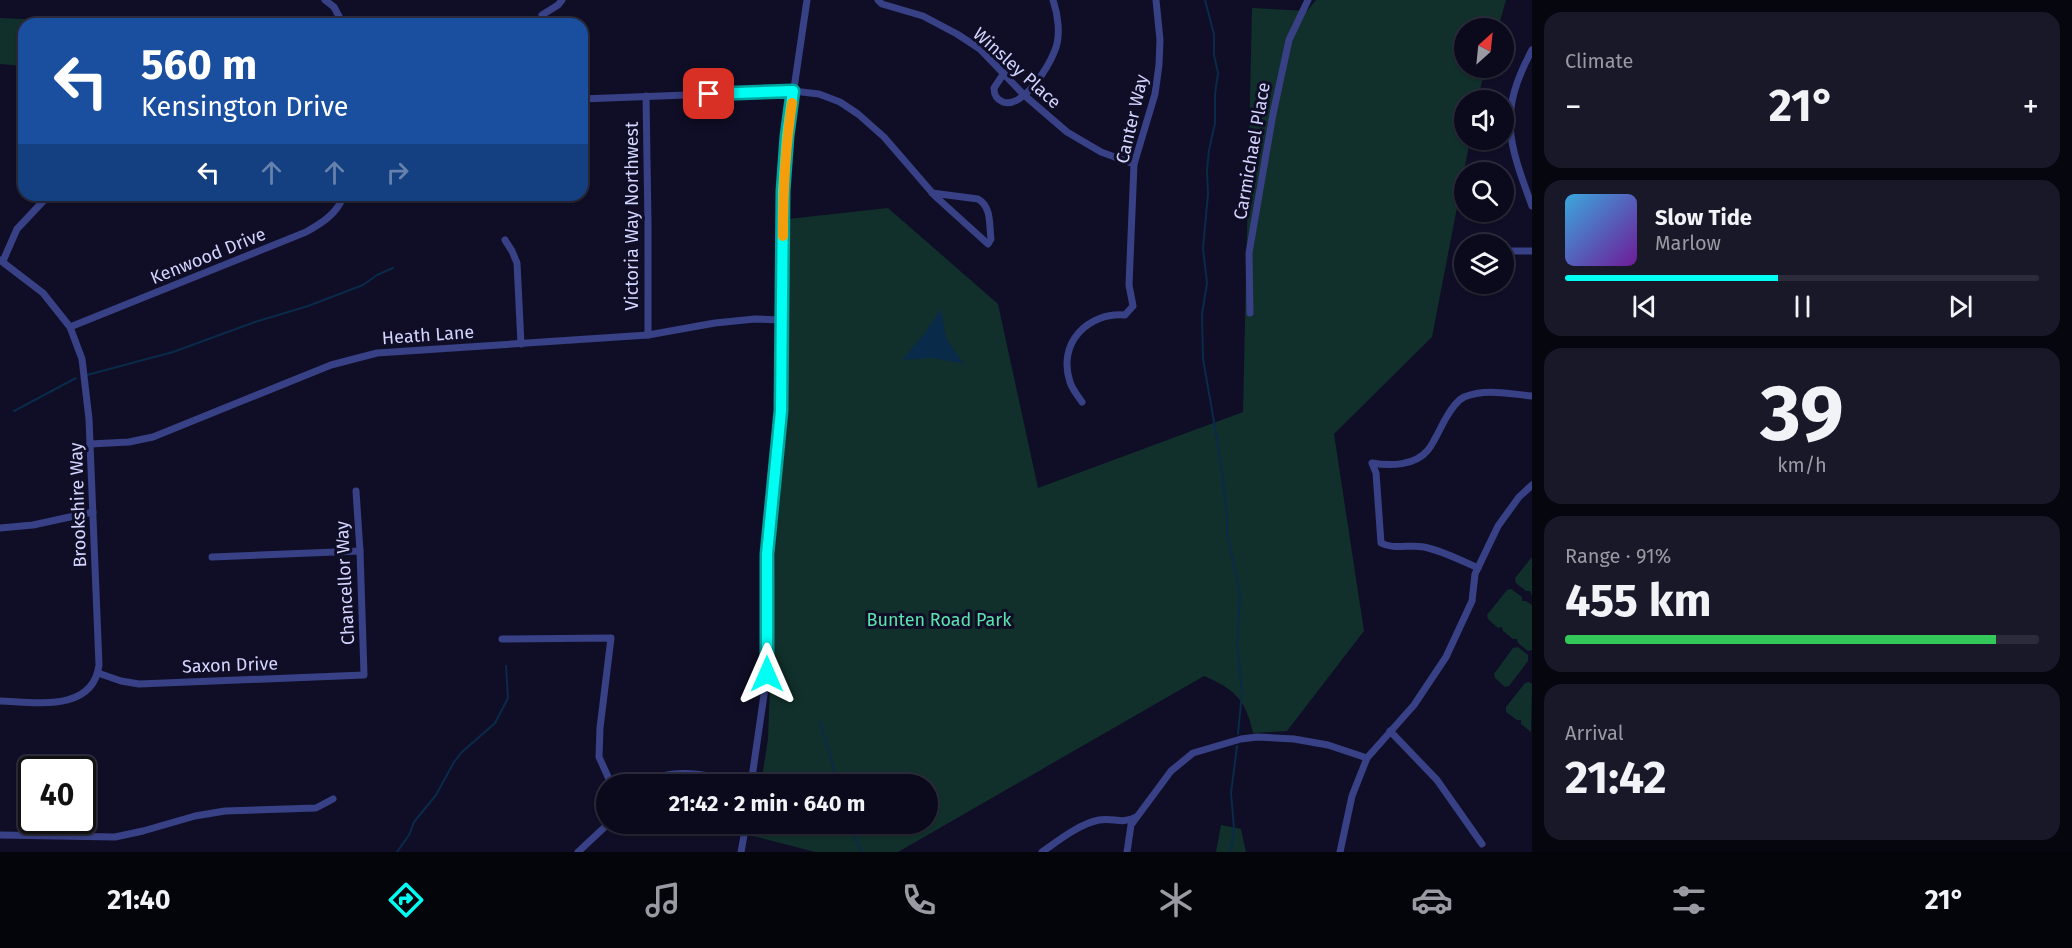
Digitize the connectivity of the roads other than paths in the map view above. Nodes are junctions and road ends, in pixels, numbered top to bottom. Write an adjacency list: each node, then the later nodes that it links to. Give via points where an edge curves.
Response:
1 (325, 0): 9 (street)
2 (562, 0): 8 (street)
3 (807, 0): 12 (street)
4 (878, 0): 11 (street, Winsley Place, via 923,16 957,34 980,49)
5 (1053, 0): 13 (street, via 1058,21 1056,49 1043,73)
6 (1156, 0): 16 (street, Canter Way, via 1159,65 1155,94)
7 (1308, 0): 25 (street, Carmichael Place, via 1289,40 1273,114 1249,253)
8 (542, 15)
9 (340, 18)
10 (1532, 50): 20 (street, via 1511,99 1510,128 1516,162)
11 (1004, 74): 13 (street, Winsley Place); 13 (street, via 994,88 994,95 1009,104)
12 (793, 91): 14 (street); 17 (street, via 819,94 858,114 884,136); 26 (street, via 783,191)
13 (1024, 95): 16 (street, Winsley Place, via 1067,132 1101,152)
14 (646, 96): 15 (street); 28 (street, Victoria Way Northwest)
15 (588, 99)
16 (1134, 164): 31 (street, Canter Way, via 1129,285 1133,306 1125,315 1094,319 1070,342 1070,382)
17 (932, 193): 17 (street, via 984,202 991,239 988,244)
18 (43, 201): 24 (street, via 17,228)
19 (342, 201): 27 (street, Kenwood Drive, via 325,221 306,232)
20 (1532, 206)
21 (505, 240): 29 (street, via 517,264)
22 (1514, 251): 23 (street)
23 (1532, 251)
24 (1, 261): 27 (street, Brookshire Way, via 43,293)
25 (1250, 313)
26 (781, 320): 28 (street, Heath Lane, via 715,323); 49 (street, via 781,411 767,554 767,674)
27 (70, 327): 32 (street, Brookshire Way, via 82,359)
28 (648, 335): 29 (street, Heath Lane)
29 (521, 344): 32 (street, Heath Lane, via 377,353 331,365 153,437)
30 (1532, 396): 39 (street, via 1485,391 1461,398 1420,457 1393,465 1372,464 1381,543 1442,552)
31 (1082, 402)
32 (90, 444): 35 (street, Brookshire Way)
33 (1532, 485): 39 (street, via 1498,526)
34 (356, 491): 37 (street, Chancellor Way)
35 (93, 512): 36 (street); 41 (street, Brookshire Way)
36 (0, 528)
37 (360, 551): 38 (street); 42 (street, Chancellor Way)
38 (212, 557)
39 (1478, 568): 44 (street, via 1472,601 1446,657 1414,705)
40 (502, 639): 46 (street, via 611,638 599,757)
41 (98, 673): 42 (street, Saxon Drive, via 139,684); 43 (street, via 77,697 59,703)
42 (364, 675)
43 (0, 701)
44 (1390, 731): 45 (street); 55 (street, via 1437,780)
45 (1367, 758): 51 (street, via 1329,745 1294,739 1241,739 1193,753 1172,771); 60 (street, via 1352,796)
46 (607, 774)
47 (673, 774): 48 (street)
48 (690, 774)
49 (752, 774)
50 (333, 799): 54 (street, via 316,808 225,811 195,816 114,837)
51 (1140, 814): 58 (street, via 1126,822 1100,819); 59 (street, via 1131,825)
52 (597, 834): 56 (street)
53 (744, 834): 57 (street)
54 (0, 835)
55 (1482, 844)
56 (578, 852)
57 (741, 852)
58 (1042, 852)
59 (1127, 852)
60 (1340, 852)

